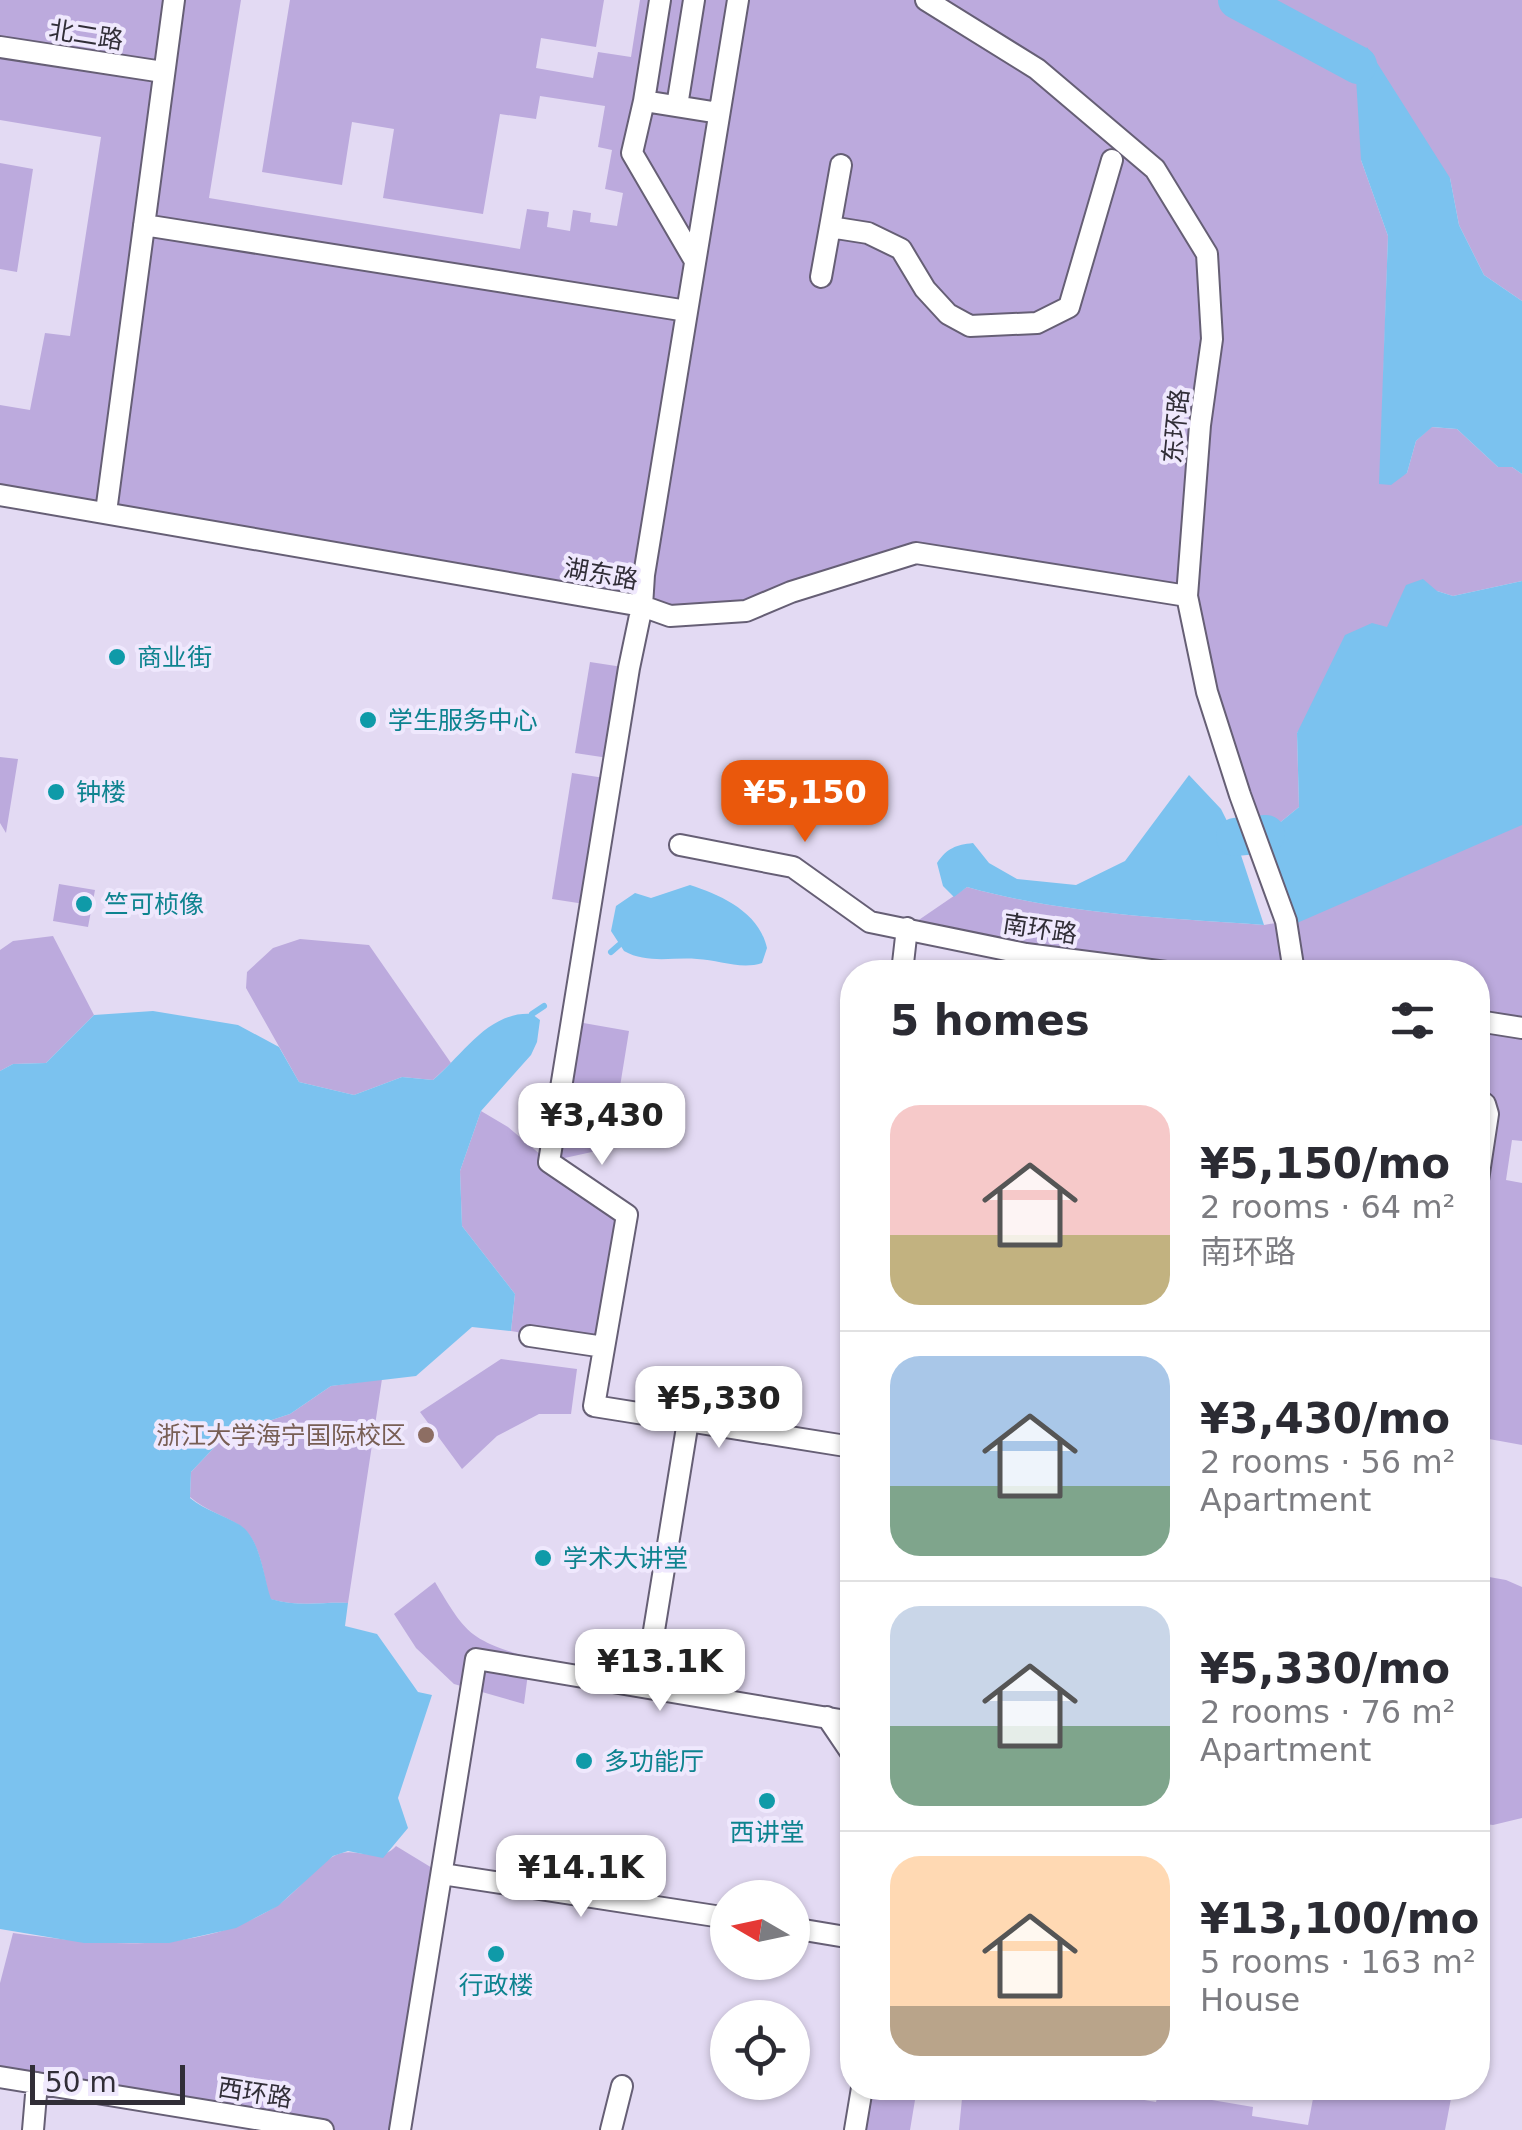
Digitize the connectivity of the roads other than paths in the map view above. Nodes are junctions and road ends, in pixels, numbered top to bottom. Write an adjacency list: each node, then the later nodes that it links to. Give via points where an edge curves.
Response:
1 (660, 0): 8 (street)
2 (694, 0): 9 (street)
3 (738, 0): 10 (street)
4 (926, 0): 20 (street, 东环路, via 1037,69 1156,169 1206,254 1212,339)
5 (171, 5): 7 (street)
6 (0, 47): 7 (street, 北二路)
7 (163, 72): 13 (street)
8 (644, 101): 9 (street); 15 (street, via 632,154)
9 (678, 106): 10 (street)
10 (719, 113): 15 (street)
11 (1112, 160): 14 (street, via 1069,307 1038,323 970,326 948,314 901,249)
12 (841, 165): 14 (street)
13 (144, 225): 17 (street); 19 (street)
14 (830, 227): 16 (street)
15 (695, 261): 17 (street)
16 (822, 277)
17 (687, 311): 21 (street)
18 (0, 495): 19 (street, 湖东路)
19 (106, 512): 21 (street, 湖东路)
20 (1186, 596): 21 (street, 湖东路, via 916,553 746,611 670,616); 26 (street, 东环路, via 1207,692 1286,921)
21 (642, 606): 30 (street, via 550,1162 627,1215)
22 (680, 845): 23 (street, 南环路, via 793,867 870,922)
23 (908, 928): 24 (street); 25 (street, 南环路)
24 (904, 960)
25 (1015, 960)
26 (1292, 960)
27 (1490, 1023): 28 (street)
28 (1522, 1028)
29 (530, 1336): 30 (street)
30 (604, 1347): 31 (street, via 594,1406)
31 (688, 1421): 32 (street); 33 (street)
32 (840, 1445)
33 (645, 1686): 34 (street); 37 (street, via 476,1658)
34 (827, 1717): 35 (street); 36 (street)
35 (840, 1720)
36 (840, 1736)
37 (442, 1874): 38 (street); 47 (street)
38 (710, 1915)
39 (810, 1931): 40 (street)
40 (840, 1936)
41 (0, 2076): 42 (street, 西环路)
42 (37, 2082): 45 (street); 46 (street, 西环路)
43 (622, 2086): 48 (street)
44 (860, 2100): 49 (street)
45 (33, 2130)
46 (323, 2130)
47 (400, 2130)
48 (612, 2130)
49 (855, 2130)

